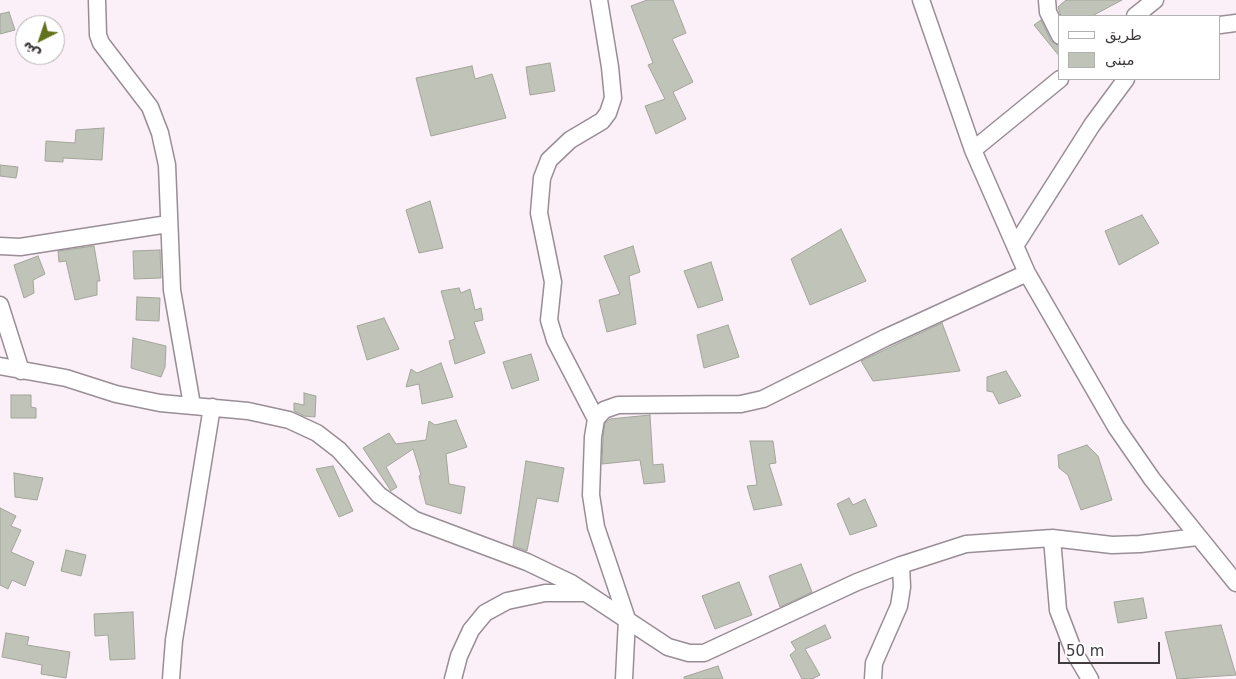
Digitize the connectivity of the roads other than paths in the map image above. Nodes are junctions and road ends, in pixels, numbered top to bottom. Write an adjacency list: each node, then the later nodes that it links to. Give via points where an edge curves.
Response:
1 (97, 0): 13 (street, via 101,43 150,107 160,133 167,164)
2 (599, 0): 22 (street, via 610,67 612,98 608,113 602,121 570,140 549,160 542,178 539,213 553,282 549,320 554,340)
3 (921, 0): 12 (street)
4 (1047, 0): 9 (street, via 1048,12)
5 (1155, 0): 6 (street)
6 (1136, 15)
7 (1236, 23): 8 (street)
8 (1221, 25)
9 (1058, 32)
10 (1059, 80): 12 (street)
11 (1125, 80): 15 (street, via 1092,125)
12 (973, 150): 15 (street)
13 (168, 224): 14 (street, via 20,247); 20 (street, via 172,290)
14 (0, 246)
15 (1015, 246): 16 (street)
16 (1028, 273): 22 (street, via 885,338 763,399 742,404 618,405 604,410); 23 (street, via 1116,427)
17 (0, 305): 19 (street)
18 (0, 366): 19 (street)
19 (21, 371): 20 (street, via 66,378 116,394 160,403)
20 (192, 405): 21 (street)
21 (212, 407): 27 (street, via 289,420 317,433 339,450 379,495 415,520 527,562); 29 (street, via 174,640)
22 (596, 419): 28 (street, via 591,496 596,528)
23 (1197, 537): 24 (street, via 1112,545); 26 (street)
24 (1052, 538): 25 (street, via 966,544); 33 (street, via 1058,610 1074,652)
25 (901, 565): 28 (street, via 704,653 668,647); 32 (street, via 899,606 874,663)
26 (1236, 583)
27 (586, 593): 28 (street); 30 (street, via 545,593 507,601 486,613 471,630)
28 (627, 619): 31 (street)
29 (171, 679)
30 (453, 679)
31 (624, 679)
32 (873, 679)
33 (1090, 679)

